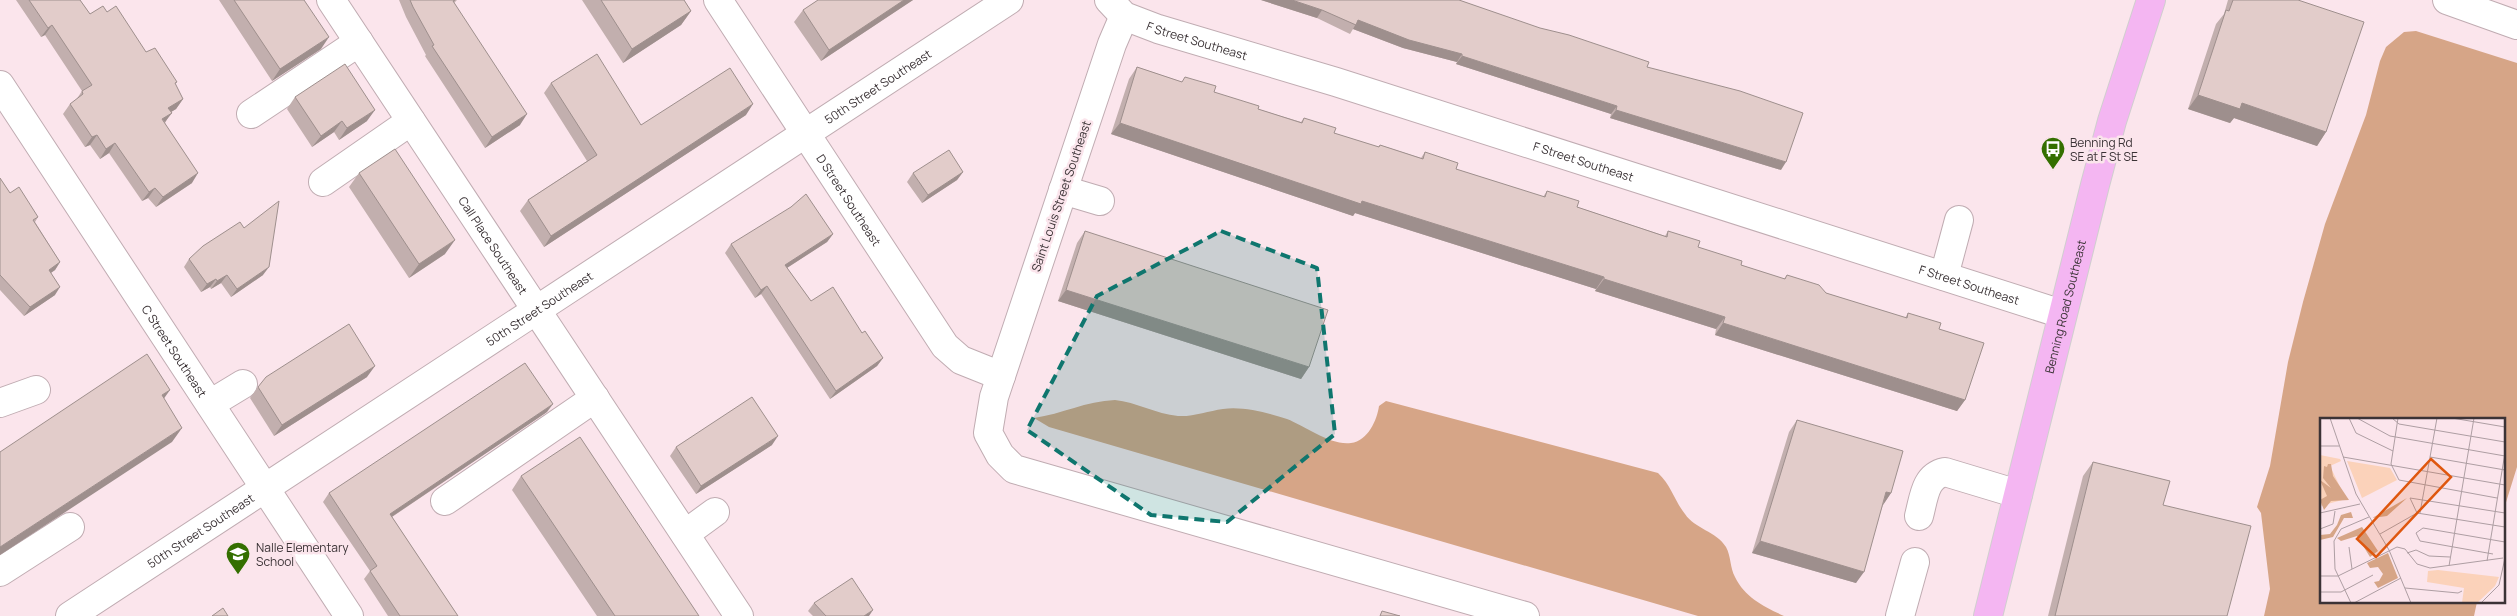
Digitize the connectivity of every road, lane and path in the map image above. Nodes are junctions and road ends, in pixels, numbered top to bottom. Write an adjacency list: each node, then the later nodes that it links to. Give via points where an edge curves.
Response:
1 (331, 0): 8 (street, Call Place Southeast)
2 (718, 0): 12 (street, D Street Southeast)
3 (1009, 0): 12 (street, 50th Street Southeast)
4 (2151, 0): 19 (main road, Benning Road Southeast, via 2112,121)
5 (2447, 0): 7 (street)
6 (1116, 8): 14 (street, Saint Louis Street Southeast, via 1112,44); 17 (street, F Street Southeast)
7 (2517, 25)
8 (359, 42): 10 (street); 11 (street, Call Place Southeast)
9 (0, 85): 25 (street, C Street Southeast)
10 (251, 114)
11 (411, 121): 13 (street); 18 (street, Call Place Southeast)
12 (807, 133): 18 (street, 50th Street Southeast); 20 (street, D Street Southeast, via 945,346 961,360)
13 (323, 182)
14 (1063, 190): 15 (street); 20 (street, Saint Louis Street Southeast)
15 (1100, 201)
16 (1959, 220): 17 (street)
17 (1944, 276): 19 (street, F Street Southeast)
18 (537, 311): 23 (street, Call Place Southeast); 26 (street, 50th Street Southeast)
19 (2062, 314): 27 (main road, Benning Road Southeast)
20 (1001, 376): 39 (street, Saint Louis Street Southeast, via 988,433 1000,455 1014,470)
21 (243, 384): 25 (street)
22 (36, 390): 24 (street)
23 (595, 398): 28 (street); 32 (street, Call Place Southeast)
24 (0, 403)
25 (210, 404): 26 (street, C Street Southeast)
26 (265, 488): 36 (street, 50th Street Southeast); 37 (street, C Street Southeast)
27 (2018, 494): 30 (street, via 1945,472 1930,478); 40 (main road, Benning Road Southeast)
28 (445, 501)
29 (715, 512): 32 (street)
30 (1919, 516)
31 (70, 527): 34 (street)
32 (684, 534): 38 (street, Call Place Southeast)
33 (1915, 562): 35 (street)
34 (0, 572)
35 (1905, 615)
36 (70, 616)
37 (349, 616)
38 (738, 616)
39 (1525, 616)
40 (1988, 616)

